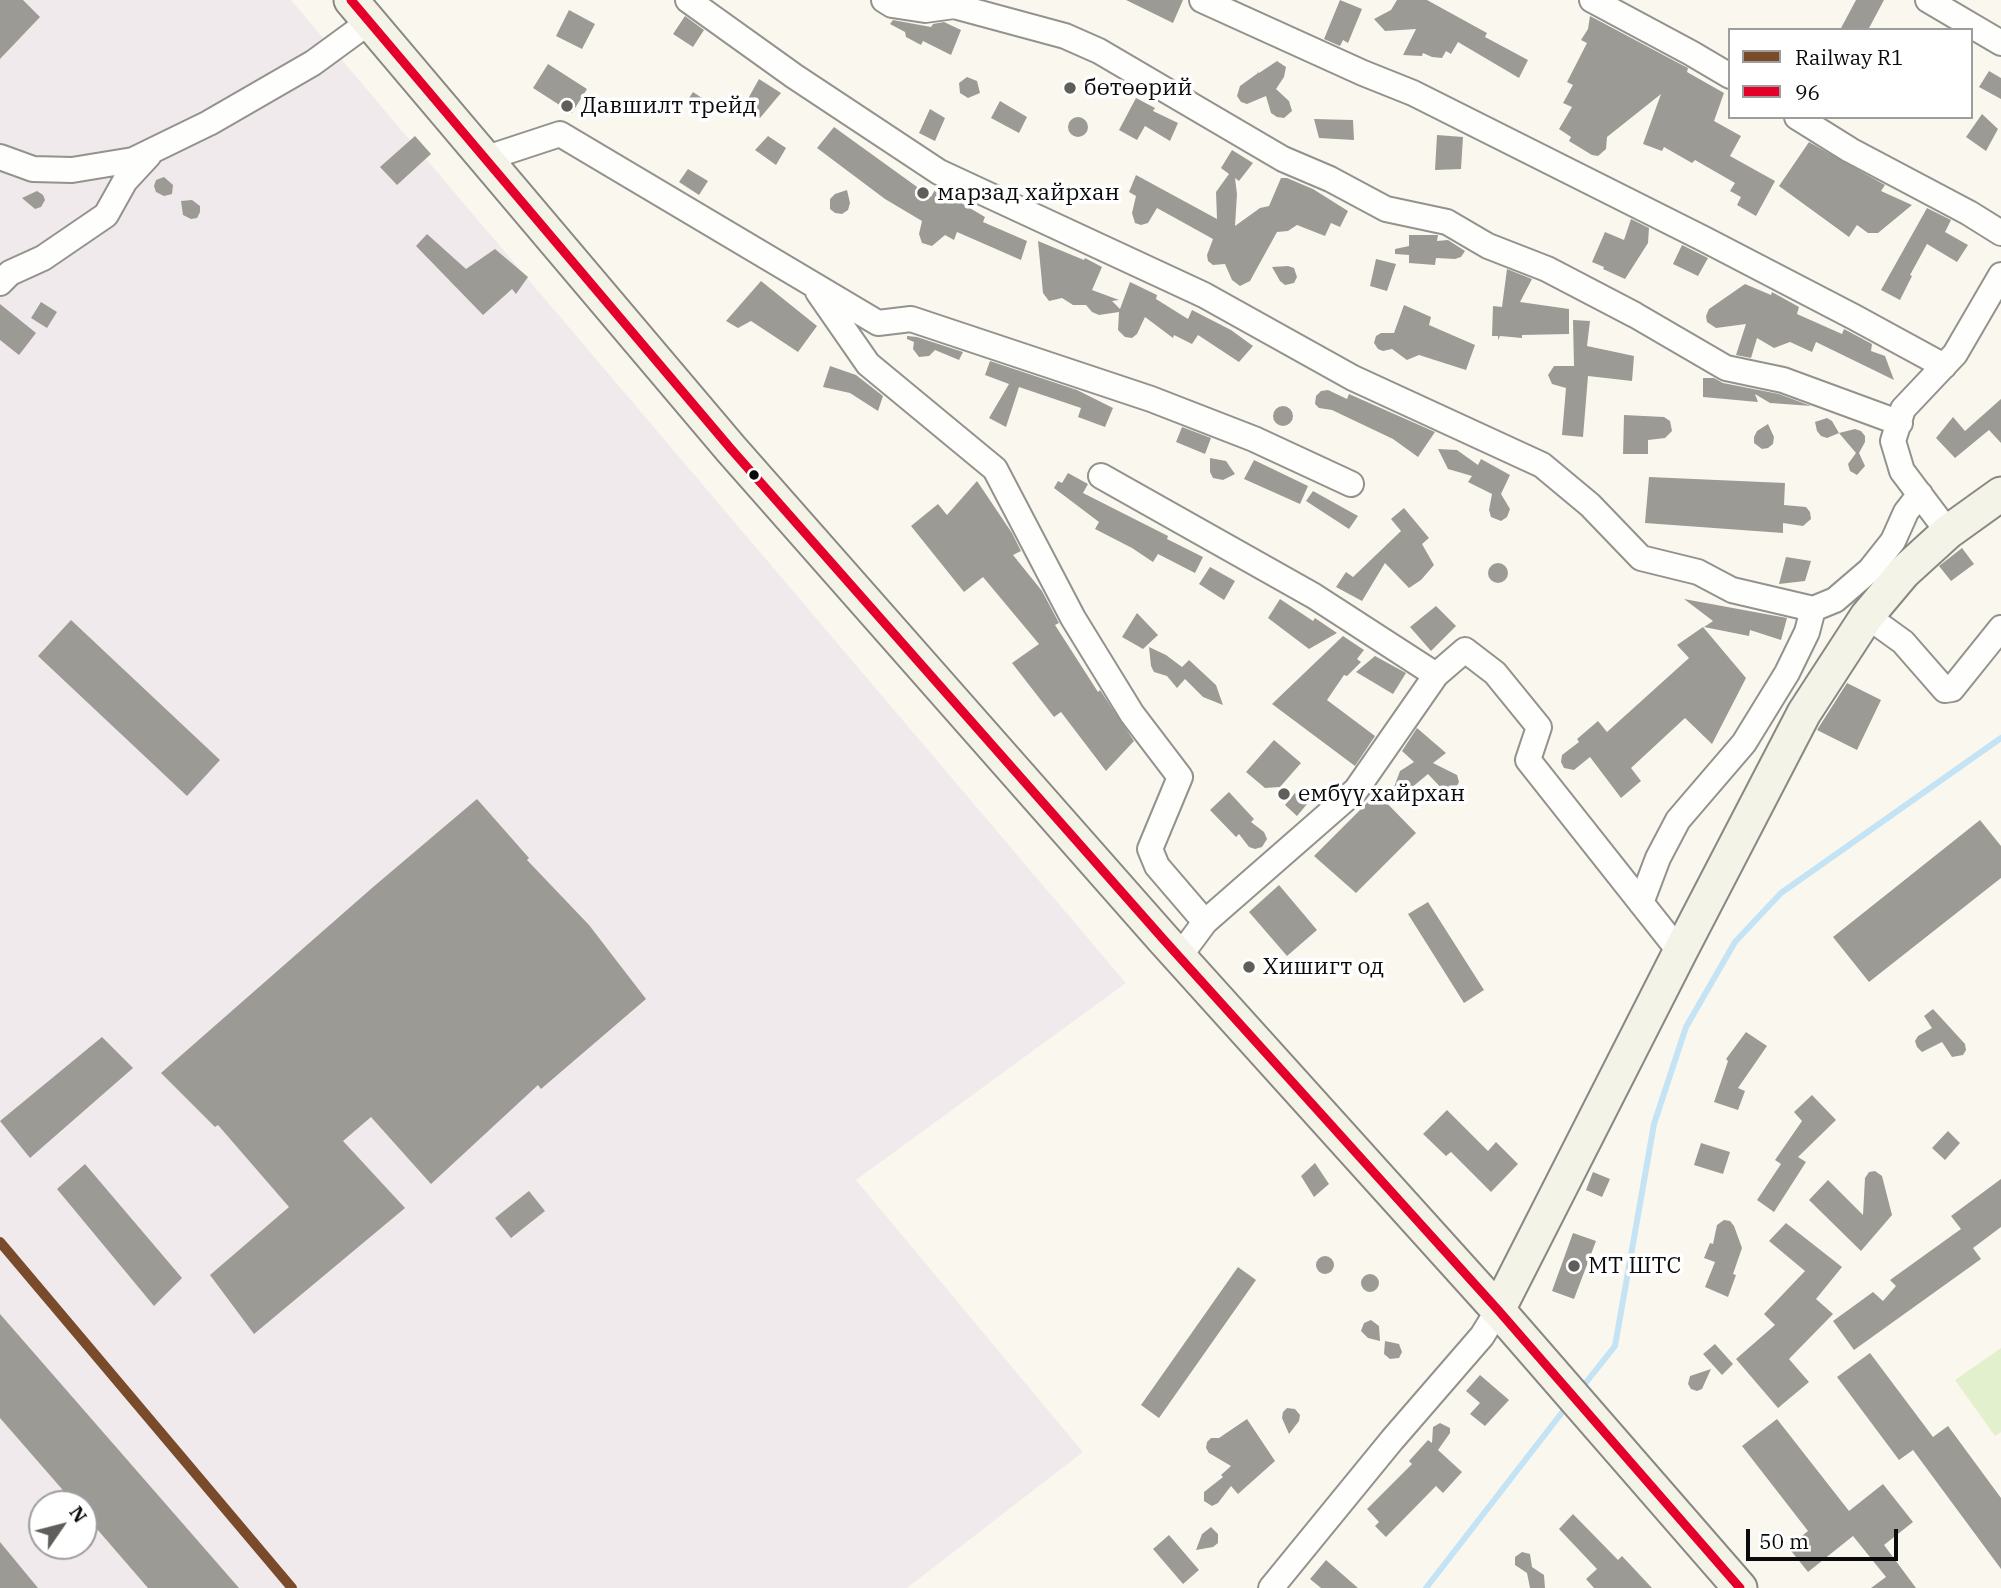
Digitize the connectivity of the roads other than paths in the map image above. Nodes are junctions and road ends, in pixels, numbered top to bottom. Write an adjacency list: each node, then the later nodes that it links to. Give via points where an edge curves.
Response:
1 (688, 0): 24 (street, via 939,172 1204,295 1353,378 1542,465 1590,505 1641,558 1698,572 1732,590)
2 (884, 0): 18 (street, via 925,10 954,6 1065,36 1099,51 1283,159 1386,209 1447,222 1488,246 1547,269 1726,368 1783,380)
3 (1202, 0): 17 (street, via 1413,93)
4 (1592, 0): 8 (street)
5 (1928, 0): 7 (street)
6 (360, 11): 10 (street, via 313,63); 12 (main road)
7 (2001, 43)
8 (1728, 75)
9 (1800, 119): 13 (street)
10 (155, 150): 11 (street, via 133,160 72,170 33,169); 15 (street, via 125,181 106,215)
11 (0, 157)
12 (484, 159): 16 (street, via 560,134); 31 (main road, via 739,458)
13 (2001, 233)
14 (2001, 275): 17 (street)
15 (0, 283)
16 (814, 286): 20 (street, via 878,323 911,319 1151,399); 29 (street, via 868,364 995,469 1073,618 1132,714 1180,777 1150,849 1157,866)
17 (1944, 366): 18 (street, via 1903,409)
18 (1899, 423): 21 (street, via 1893,441 1902,471)
19 (1101, 476): 27 (street, via 1314,596)
20 (1351, 484)
21 (1920, 494): 23 (street); 24 (street, via 1870,570 1835,600)
22 (2001, 494): 23 (main road)
23 (1948, 531): 25 (main road, via 1904,572)
24 (1813, 608): 28 (street, via 1787,673 1744,743 1678,820)
25 (1867, 616): 26 (street, via 1903,642 1945,690 1952,689); 30 (main road, via 1804,713)
26 (2001, 628)
27 (1436, 675): 28 (street, via 1465,650 1495,673 1539,727 1528,760); 29 (street, via 1356,790)
28 (1641, 903): 30 (street)
29 (1205, 922): 31 (street)
30 (1680, 952): 32 (main road)
31 (1180, 957): 32 (main road)
32 (1498, 1310): 33 (street, via 1482,1336); 34 (main road)
33 (1271, 1588)
34 (1740, 1588)

